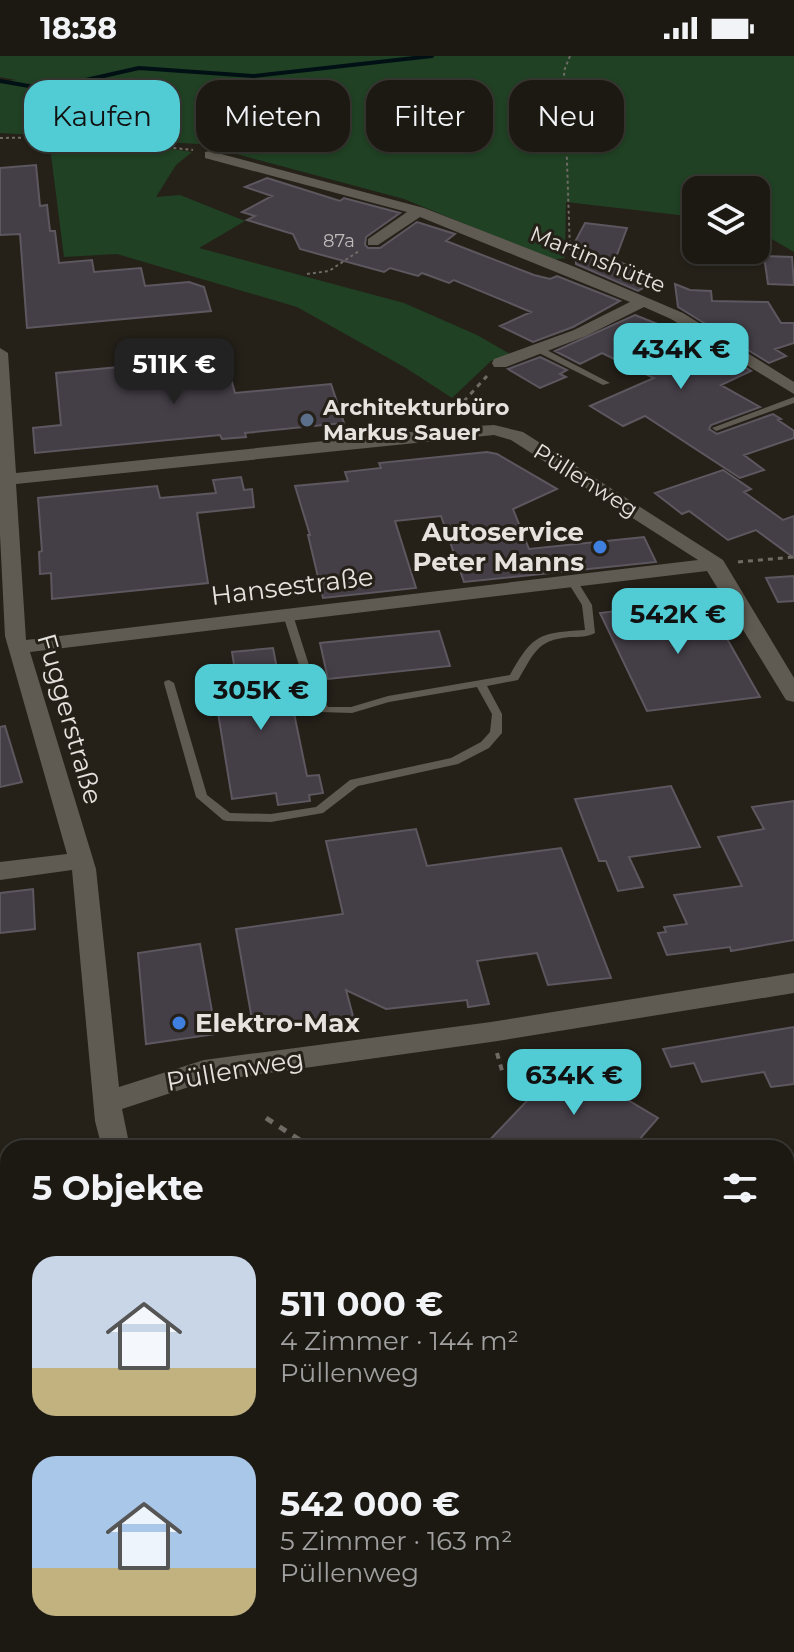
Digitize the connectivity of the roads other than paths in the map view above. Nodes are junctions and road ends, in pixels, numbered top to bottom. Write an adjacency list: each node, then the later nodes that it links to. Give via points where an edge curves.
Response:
1 (210, 155): 2 (street, Martinshütte)
2 (419, 211): 3 (street); 4 (street, Martinshütte)
3 (373, 242)
4 (644, 301): 5 (street); 10 (street, Martinshütte, via 686,321)
5 (538, 349): 7 (street); 9 (lane)
6 (0, 353): 8 (street, Fuggerstraße)
7 (500, 363)
8 (1, 380): 12 (street, Fuggerstraße)
9 (606, 383)
10 (793, 390): 11 (lane)
11 (716, 428)
12 (8, 479): 13 (street, Püllenweg, via 494,430 512,434); 16 (street, Fuggerstraße)
13 (716, 564): 14 (street, Hansestraße); 19 (street, Püllenweg)
14 (572, 581): 15 (street, Hansestraße); 18 (lane, via 587,605 590,633 547,636 530,645 514,678)
15 (288, 615): 16 (street, Hansestraße); 18 (lane, via 324,710 352,710)
16 (17, 647): 20 (street, Fuggerstraße)
17 (169, 683): 18 (lane, via 202,797 227,817 271,818 319,810 354,783 454,761 485,745 496,733 497,714)
18 (480, 683)
19 (794, 695)
20 (82, 860): 21 (street); 23 (street)
21 (0, 871)
22 (794, 983): 23 (street, Püllenweg, via 204,1071)
23 (107, 1103): 24 (street)
24 (114, 1140)

